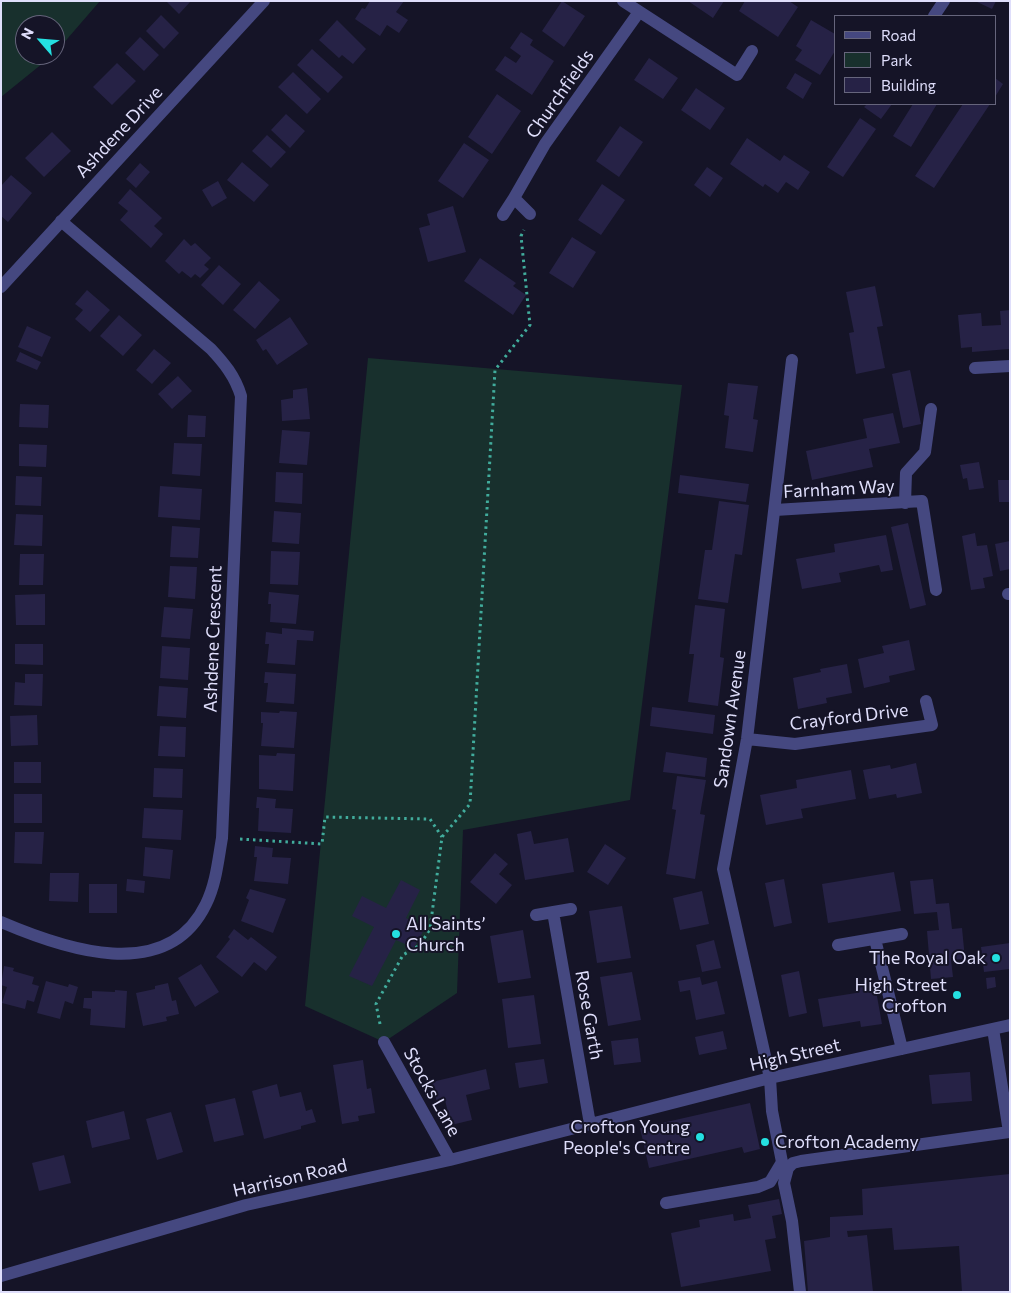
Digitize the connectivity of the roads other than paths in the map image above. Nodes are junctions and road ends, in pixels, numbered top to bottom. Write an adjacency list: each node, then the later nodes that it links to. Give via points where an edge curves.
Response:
1 (264, 1): 10 (street, Ashdene Drive)
2 (623, 1): 4 (street)
3 (944, 1): 5 (street)
4 (639, 12): 6 (street, via 737,75); 7 (street, Churchfields, via 545,144)
5 (935, 15)
6 (752, 51)
7 (514, 198): 8 (street); 9 (street, Churchfields)
8 (530, 214)
9 (503, 215)
10 (61, 221): 11 (street, Ashdene Drive); 24 (street, Ashdene Crescent, via 211,349 228,367 241,396 222,838 215,879 206,905 190,928 167,946 144,953 115,955 68,946)
11 (1, 287)
12 (792, 360): 17 (street, Sandown Avenue)
13 (1010, 366): 14 (street)
14 (975, 368)
15 (931, 409): 16 (street, Farnham Way, via 925,452 906,472)
16 (905, 503): 17 (street, Farnham Way); 18 (street, Farnham Way, via 922,501)
17 (775, 510): 20 (street, Sandown Avenue)
18 (936, 590)
19 (926, 701): 20 (street, Crayford Drive, via 932,725 796,744)
20 (747, 739): 32 (street, Sandown Avenue, via 723,869)
21 (571, 909): 22 (street)
22 (553, 912): 23 (street); 33 (street, Rose Garth)
23 (536, 915)
24 (1, 922)
25 (902, 934): 26 (street)
26 (876, 939): 27 (street); 31 (street)
27 (838, 945)
28 (1010, 1026): 29 (street, High Street)
29 (993, 1029): 31 (street, High Street); 37 (street, via 1009,1132 801,1160 788,1168 784,1183)
30 (384, 1042): 34 (street, Stocks Lane)
31 (902, 1049): 32 (street, High Street)
32 (770, 1078): 33 (street, High Street); 35 (street, Sandown Avenue, via 772,1111 782,1162 770,1182 758,1187)
33 (590, 1124): 34 (street, Harrison Road)
34 (450, 1160): 36 (street, Harrison Road, via 246,1205)
35 (666, 1203)
36 (1, 1276)
37 (800, 1292)

